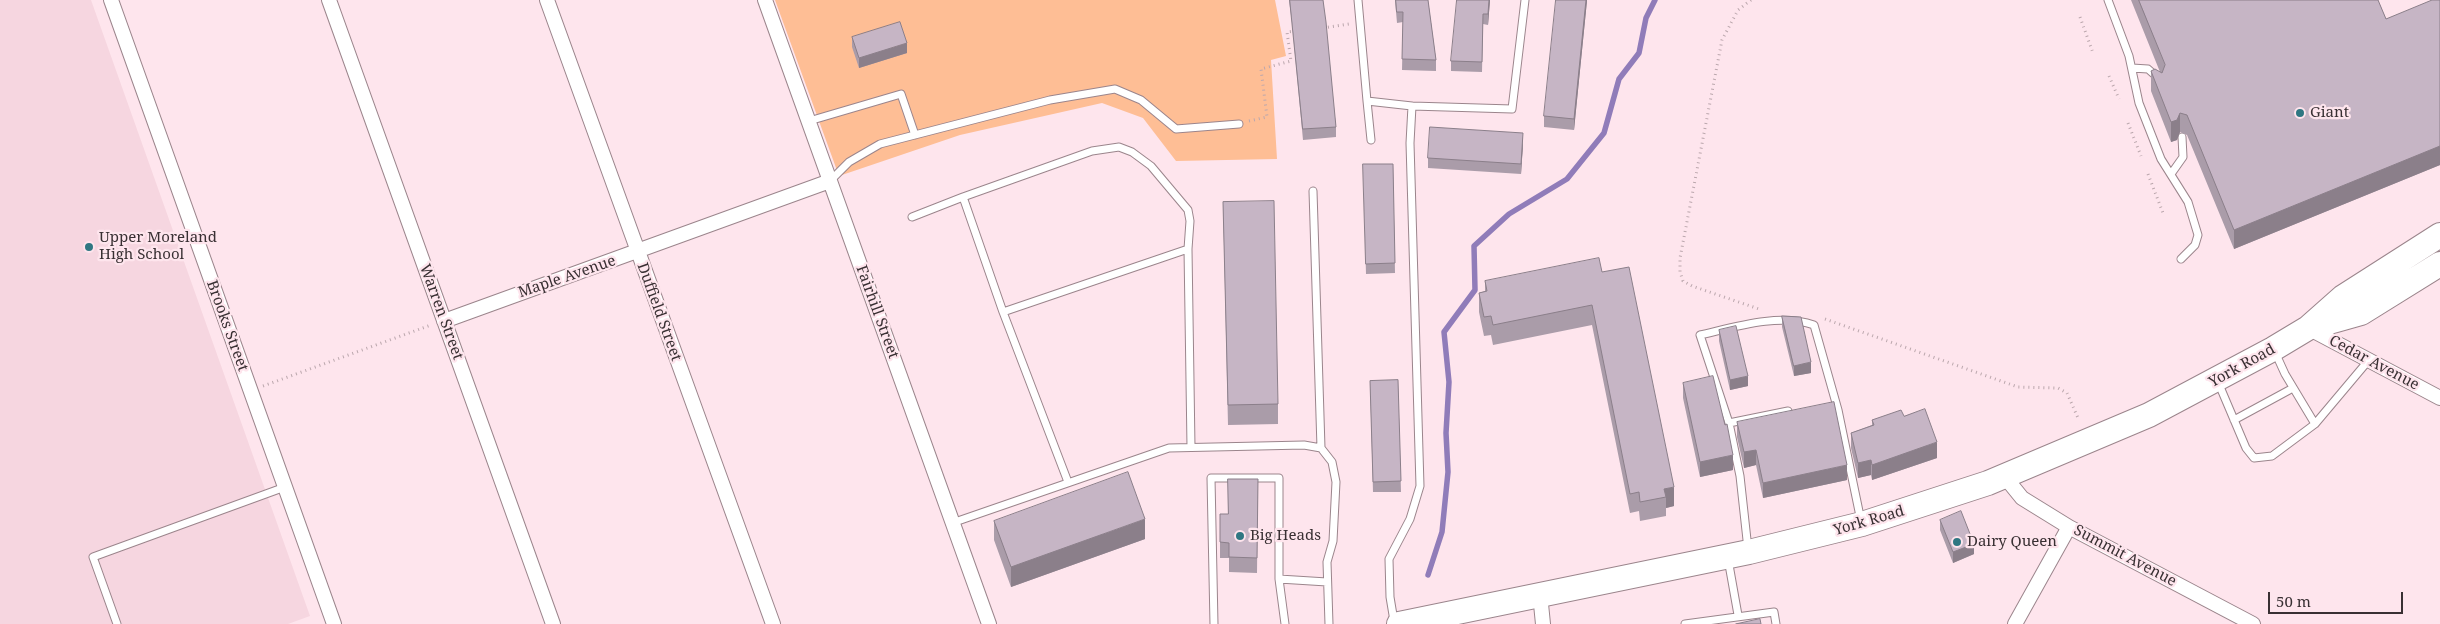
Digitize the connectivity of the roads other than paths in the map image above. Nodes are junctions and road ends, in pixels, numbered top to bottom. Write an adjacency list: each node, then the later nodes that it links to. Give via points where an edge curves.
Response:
1 (111, 0): 43 (street, Brooks Street)
2 (329, 0): 28 (street, Warren Street)
3 (547, 0): 24 (street, Duffield Street)
4 (765, 0): 12 (street, Fairhill Street)
5 (1358, 0): 10 (lane)
6 (1525, 0): 11 (lane, via 1512,109)
7 (2108, 0): 8 (lane)
8 (2132, 68): 9 (lane, via 2148,69); 17 (lane, via 2140,103 2161,159)
9 (2160, 86)
10 (1367, 102): 11 (lane); 16 (lane)
11 (1412, 106): 52 (lane, via 1410,143 1420,486 1410,519 1389,559 1390,597)
12 (809, 121): 14 (lane, via 901,94); 18 (street, Fairhill Street)
13 (1239, 124): 14 (lane, via 1176,129 1141,100 1115,89 1050,100)
14 (915, 135): 18 (lane, via 880,144 849,162)
15 (2182, 138): 17 (lane, via 2183,157)
16 (1370, 140)
17 (2171, 174): 25 (lane, via 2188,202 2198,235 2195,245)
18 (830, 181): 24 (street, Maple Avenue); 44 (street, Fairhill Street)
19 (1313, 191): 40 (lane)
20 (962, 197): 21 (lane); 23 (lane, via 1092,151 1120,148 1132,152 1151,166 1188,210); 27 (lane)
21 (912, 217)
22 (2440, 235): 29 (highway, York Road, via 2343,297)
23 (1188, 249): 27 (lane); 39 (lane)
24 (637, 252): 28 (street, Maple Avenue); 56 (street, Duffield Street)
25 (2181, 259)
26 (2440, 264): 29 (highway, York Road, via 2361,314)
27 (1003, 312): 42 (lane)
28 (444, 320): 55 (street, Warren Street)
29 (2308, 328): 30 (highway, York Road); 31 (street, Cedar Avenue)
30 (2273, 349): 32 (highway, York Road); 33 (lane)
31 (2368, 361): 34 (street, Cedar Avenue); 38 (lane)
32 (2218, 380): 36 (lane); 41 (highway, York Road, via 2133,422)
33 (2293, 388): 36 (lane); 38 (lane)
34 (2440, 398)
35 (1788, 411): 37 (lane)
36 (2234, 420): 38 (lane, via 2254,458 2272,456)
37 (1729, 423): 45 (lane, via 1700,335 1742,325 1797,320 1814,325 1838,410); 47 (lane, via 1740,476)
38 (2315, 424)
39 (1191, 448): 40 (lane, via 1304,445); 42 (lane, via 1169,448)
40 (1321, 448): 49 (lane, via 1332,462 1336,482 1334,541 1327,562)
41 (2006, 477): 45 (highway, York Road); 46 (street, Summit Avenue, via 2022,498)
42 (1068, 482): 44 (lane)
43 (285, 487): 53 (lane, via 92,557); 54 (street, Brooks Street)
44 (952, 522): 57 (street, Fairhill Street)
45 (1862, 524): 47 (highway, York Road)
46 (2069, 527): 64 (street); 65 (street, Summit Avenue)
47 (1738, 554): 50 (highway, York Road); 51 (lane)
48 (1279, 579): 49 (lane); 58 (lane, via 1279,478 1211,478); 59 (lane)
49 (1327, 582): 60 (lane)
50 (1540, 594): 52 (highway, York Road); 61 (street)
51 (1738, 615): 62 (lane); 63 (lane, via 1774,612)
52 (1405, 623)
53 (117, 624)
54 (334, 624)
55 (553, 624)
56 (773, 624)
57 (989, 624)
58 (1214, 624)
59 (1285, 624)
60 (1330, 624)
61 (1543, 624)
62 (1685, 624)
63 (1776, 624)
64 (2015, 624)
65 (2253, 624)

